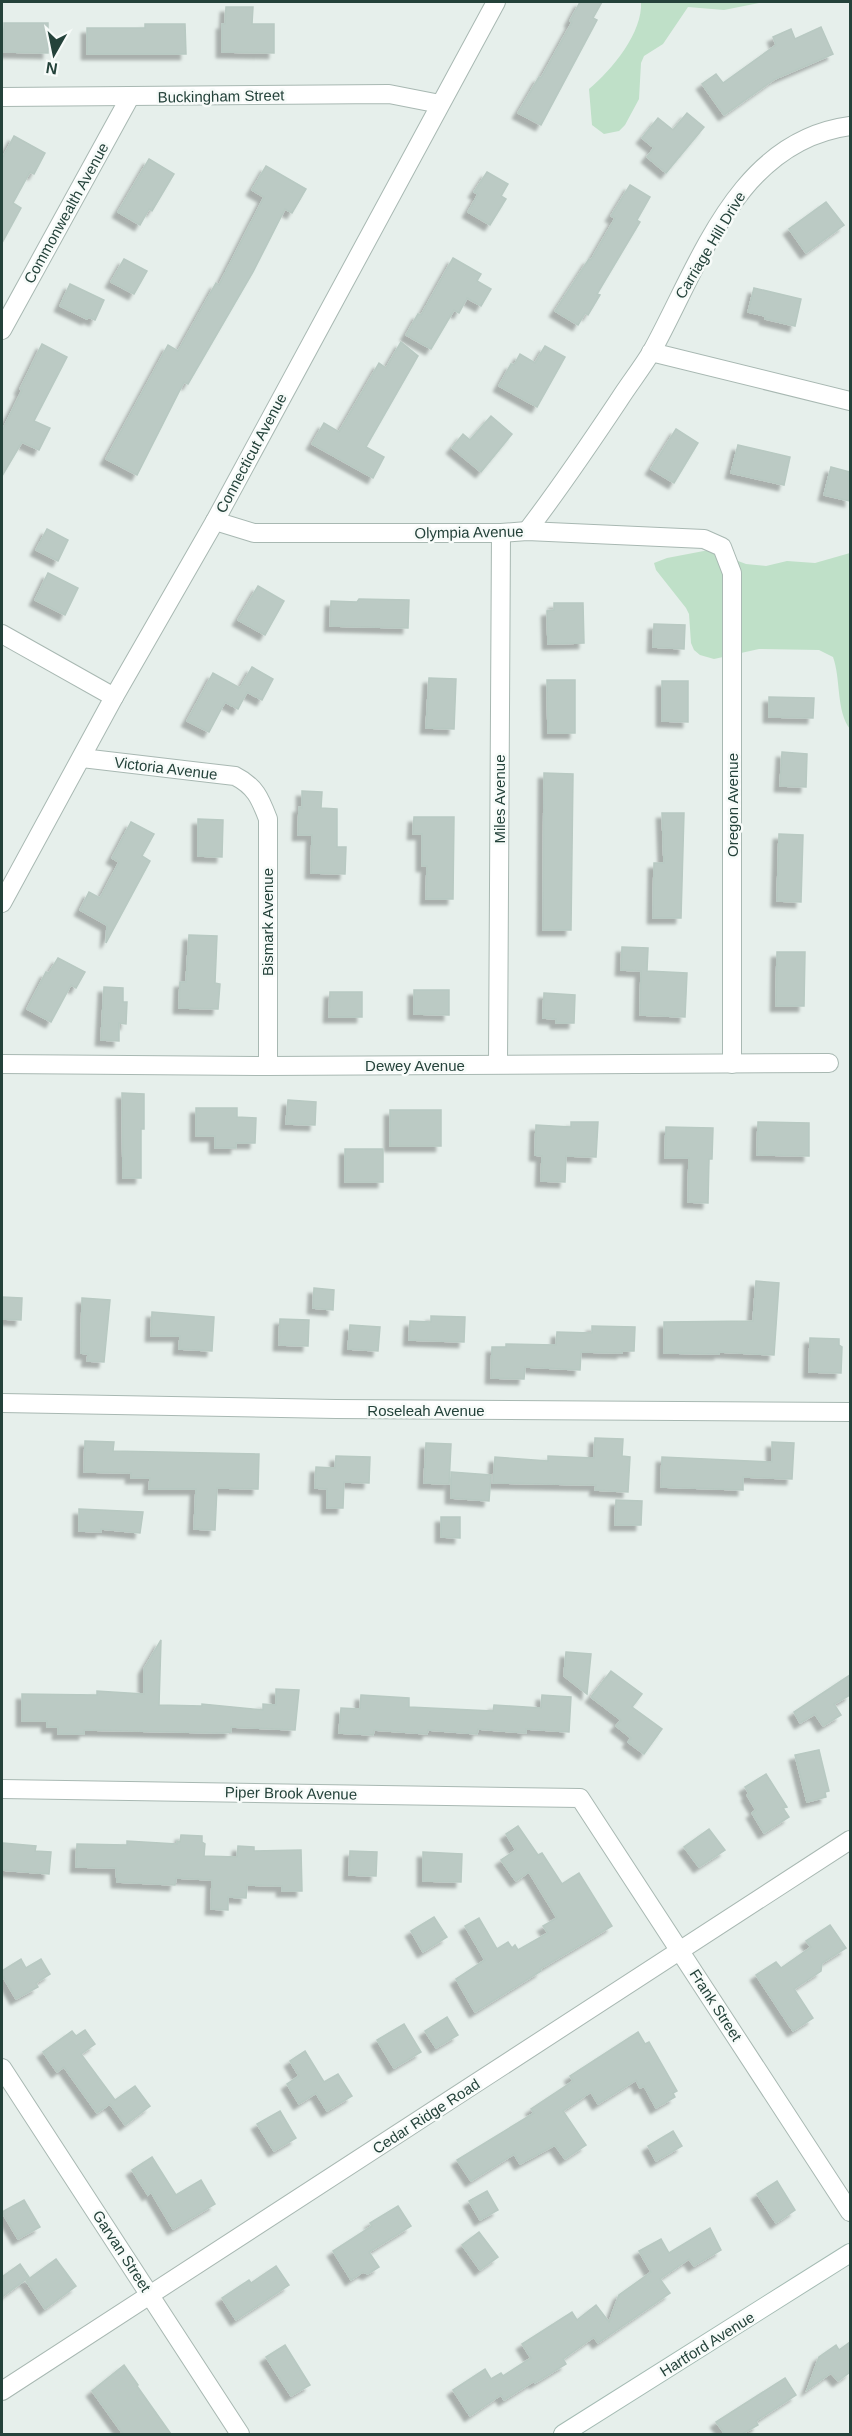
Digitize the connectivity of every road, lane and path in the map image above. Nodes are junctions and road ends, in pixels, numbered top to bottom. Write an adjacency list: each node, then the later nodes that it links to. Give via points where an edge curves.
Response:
1 (496, 2): 4 (street, Connecticut Avenue)
2 (2, 97): 3 (street, Buckingham Street)
3 (130, 97): 4 (street, Buckingham Street, via 389,94); 6 (street, Commonwealth Avenue)
4 (440, 104): 9 (street, Connecticut Avenue)
5 (850, 126): 7 (street, Carriage Hill Drive, via 815,133 779,153 751,178 689,275)
6 (2, 330)
7 (651, 352): 8 (street); 10 (street, Carriage Hill Drive)
8 (850, 401)
9 (215, 520): 11 (street, Olympia Avenue, via 254,532); 14 (street, Connecticut Avenue)
10 (527, 531): 11 (street, Olympia Avenue); 12 (street, Olympia Avenue, via 704,539)
11 (501, 533): 20 (street, Miles Avenue)
12 (722, 548): 21 (street, Oregon Avenue, via 732,573)
13 (2, 634): 14 (street)
14 (114, 698): 15 (street, Connecticut Avenue)
15 (82, 758): 16 (street, Victoria Avenue, via 235,776); 17 (street, Connecticut Avenue)
16 (248, 783): 22 (street, Bismark Avenue, via 260,798 268,819)
17 (2, 903)
18 (830, 1063): 21 (street, Dewey Avenue)
19 (2, 1064): 22 (street, Dewey Avenue)
20 (498, 1064): 21 (street, Dewey Avenue); 22 (street, Dewey Avenue)
21 (732, 1064)
22 (268, 1066)
23 (2, 1403): 24 (street, Roseleah Avenue)
24 (850, 1412)
25 (2, 1789): 26 (street, Piper Brook Avenue)
26 (580, 1798): 28 (street, Frank Street)
27 (850, 1840): 28 (street, Cedar Ridge Road)
28 (681, 1952): 30 (street, Frank Street); 32 (street, Cedar Ridge Road)
29 (2, 2068): 32 (street, Garvan Street)
30 (850, 2212)
31 (850, 2253): 35 (street, Hartford Avenue)
32 (150, 2294): 33 (street, Cedar Ridge Road); 34 (street, Garvan Street)
33 (2, 2391)
34 (240, 2434)
35 (563, 2434)

